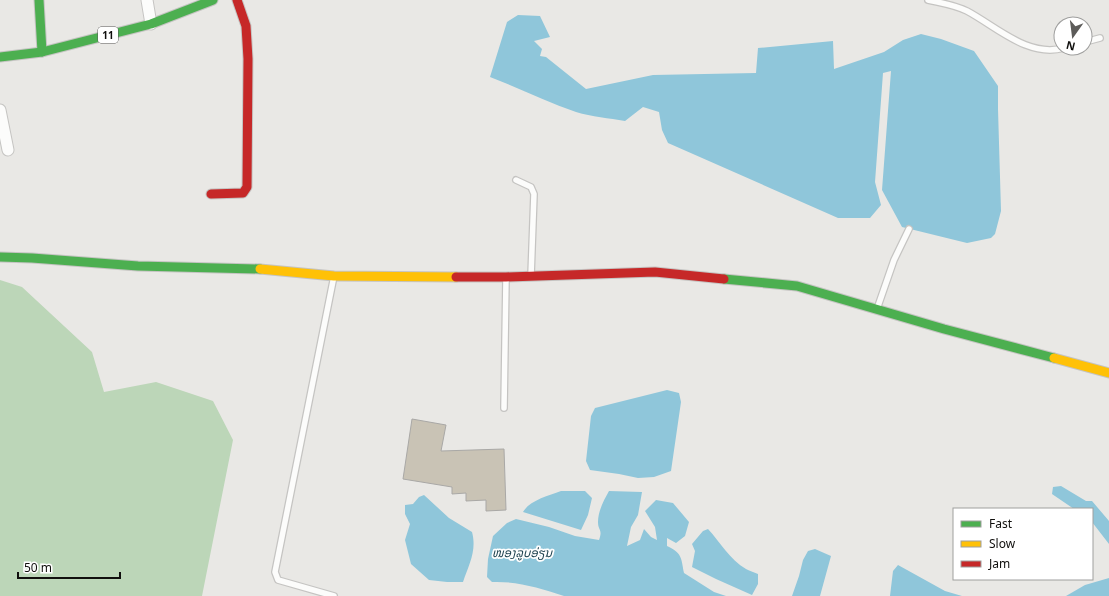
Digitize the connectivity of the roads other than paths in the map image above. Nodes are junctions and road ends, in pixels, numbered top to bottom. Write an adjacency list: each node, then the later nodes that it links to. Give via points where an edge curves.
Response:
1 (39, 0): 10 (main road)
2 (147, 0): 6 (street)
3 (214, 0): 6 (main road, 11)
4 (237, 0): 15 (main road, via 246,26 248,59 247,187 243,193)
5 (928, 0): 9 (lane, via 966,10 1021,44)
6 (151, 24): 10 (main road, 11)
7 (1100, 38): 8 (lane)
8 (1093, 40)
9 (1053, 51)
10 (42, 52): 11 (main road, 11)
11 (0, 57)
12 (0, 110): 13 (street)
13 (8, 150)
14 (516, 180): 19 (lane, via 531,186 534,194)
15 (211, 194)
16 (909, 229): 21 (lane, via 894,260)
17 (0, 257): 18 (main road, via 138,266 264,268)
18 (334, 276): 20 (main road); 24 (lane, via 275,572 278,580)
19 (531, 276): 20 (main road); 21 (main road, via 655,272 797,286)
20 (506, 277): 23 (lane)
21 (877, 309): 22 (main road)
22 (1109, 373)
23 (504, 408)
24 (334, 596)

